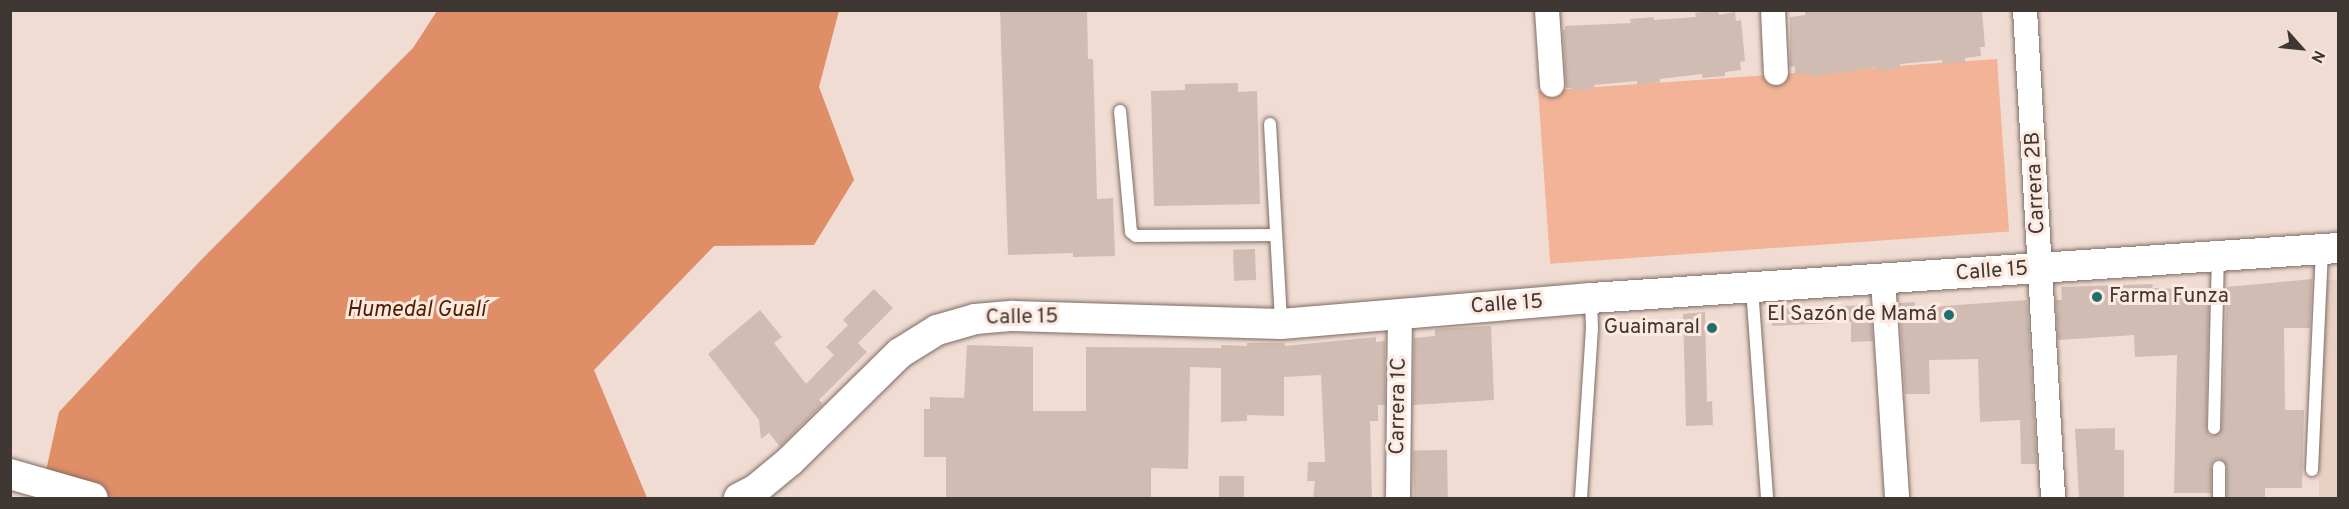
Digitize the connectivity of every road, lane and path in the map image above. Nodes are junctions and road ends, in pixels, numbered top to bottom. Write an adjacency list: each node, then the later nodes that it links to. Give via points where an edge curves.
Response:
1 (1547, 10): 5 (street)
2 (1773, 10): 4 (street)
3 (2025, 10): 11 (street, Carrera 2B)
4 (1776, 73)
5 (1552, 85)
6 (1120, 111): 8 (lane, via 1131,232 1136,236)
7 (1270, 124): 8 (lane)
8 (1275, 235): 16 (lane)
9 (2330, 249): 10 (street, Calle 15); 19 (lane)
10 (2218, 256): 11 (street, Calle 15); 17 (lane)
11 (2041, 268): 12 (street, Calle 15); 27 (street, Carrera 2B)
12 (1883, 280): 13 (street, Calle 15); 26 (street)
13 (1752, 288): 14 (street, Calle 15); 25 (lane)
14 (1591, 298): 15 (street, Calle 15); 24 (lane)
15 (1400, 313): 16 (street, Calle 15); 23 (street, Carrera 1C)
16 (1281, 324): 22 (street, Calle 15, via 1013,316 975,319 937,330 900,353 790,461)
17 (2214, 428)
18 (2219, 468): 28 (lane)
19 (2312, 470)
20 (10, 474): 21 (street)
21 (93, 498)
22 (739, 498)
23 (1398, 498)
24 (1581, 498)
25 (1767, 498)
26 (1897, 498)
27 (2053, 498)
28 (2219, 498)

